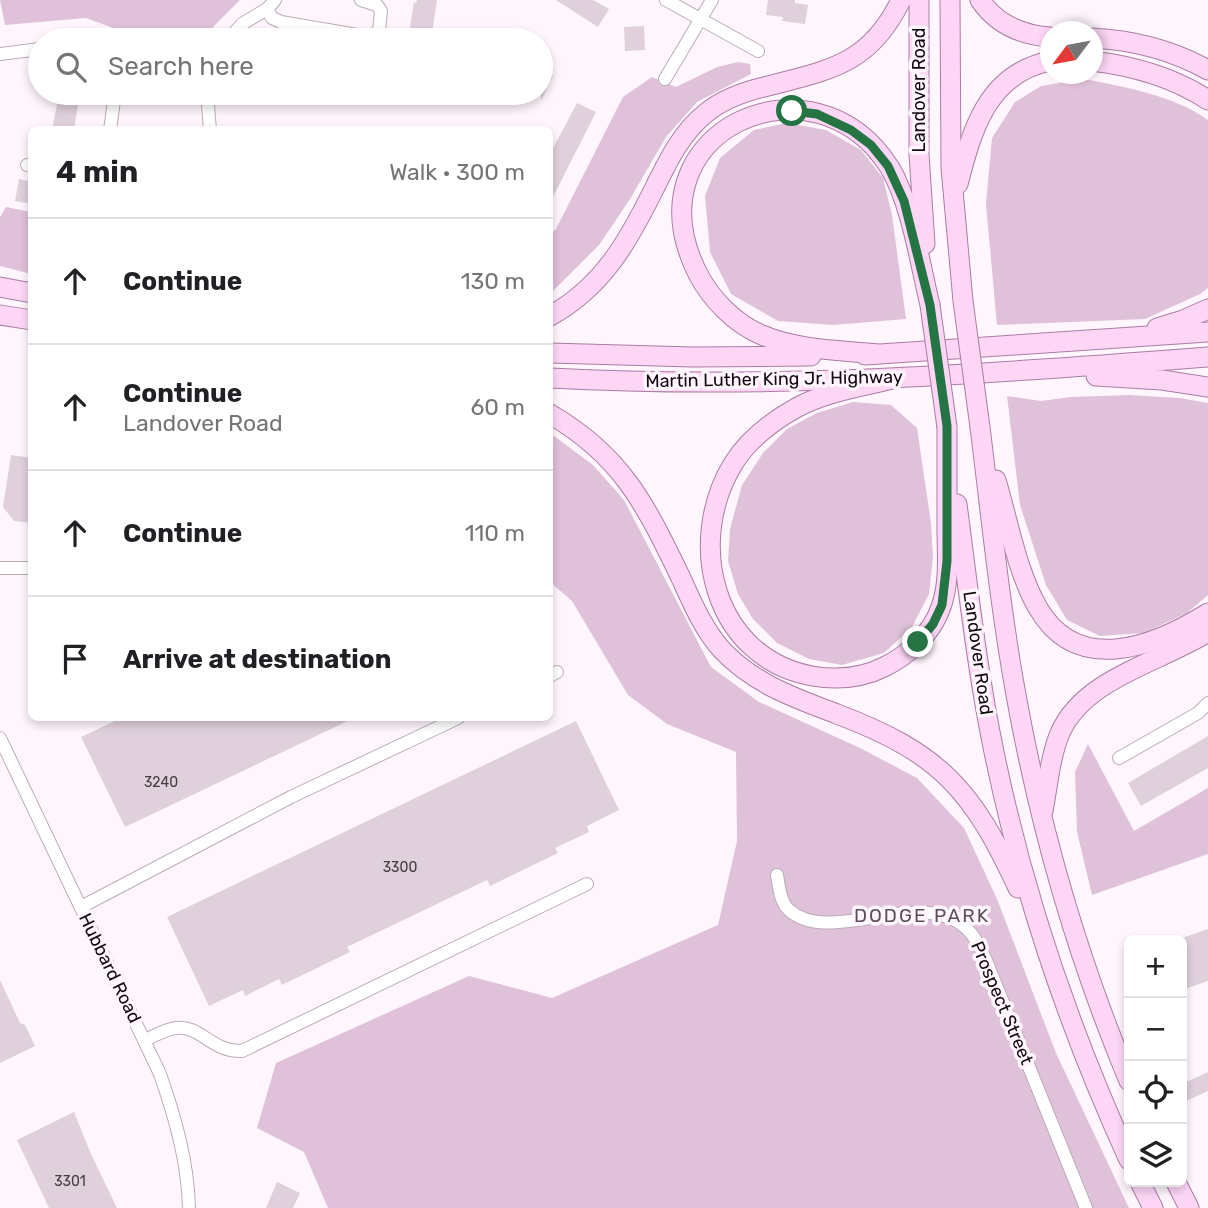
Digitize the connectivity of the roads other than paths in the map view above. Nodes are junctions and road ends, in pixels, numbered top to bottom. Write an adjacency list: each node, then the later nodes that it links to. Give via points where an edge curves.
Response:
1 (361, 0): 12 (street, via 381,11)
2 (666, 0): 9 (street)
3 (712, 0): 9 (street)
4 (901, 0): 32 (main road, via 878,36 843,64 740,94 703,115 673,152 614,261 578,298)
5 (919, 0): 30 (main road, Landover Road, via 919,154)
6 (950, 0): 27 (main road, Landover Road)
7 (981, 0): 13 (main road, via 1006,25)
8 (271, 5): 10 (street); 11 (street, via 272,18)
9 (700, 20): 16 (street); 21 (street)
10 (238, 28)
11 (316, 28)
12 (379, 28)
13 (1040, 36)
14 (1103, 40): 20 (main road, via 1158,48)
15 (28, 50): 17 (street)
16 (758, 51)
17 (0, 54)
18 (1103, 63): 22 (main road, via 1147,71)
19 (1040, 65): 27 (main road, via 1013,76 995,94 973,130)
20 (1208, 70)
21 (665, 79)
22 (1208, 100)
23 (114, 105): 25 (street)
24 (207, 105): 26 (street)
25 (111, 126)
26 (209, 126)
27 (953, 202): 46 (main road, Landover Road, bridge)
28 (0, 287): 29 (main road)
29 (28, 292)
30 (930, 305): 38 (main road, via 900,189 888,166 862,137 817,114 778,111 743,118 712,139 693,167 683,206 688,250 708,289 738,320 762,335); 45 (main road, Landover Road, bridge)
31 (1208, 309): 36 (main road, via 1169,325)
32 (553, 314)
33 (0, 315): 34 (main road)
34 (28, 319)
35 (1208, 332): 36 (main road, Martin Luther King Jr. Highway)
36 (1100, 341): 38 (main road, Martin Luther King Jr. Highway)
37 (553, 353): 38 (main road, Martin Luther King Jr. Highway, via 692,357)
38 (877, 354)
39 (1208, 357): 40 (main road, Martin Luther King Jr. Highway)
40 (1011, 372): 42 (main road, Martin Luther King Jr. Highway); 43 (main road, via 1136,378)
41 (553, 378): 42 (main road, Martin Luther King Jr. Highway, via 706,382)
42 (892, 379): 45 (main road, via 822,396 795,409 748,444 724,480 712,523 711,569 723,608 756,650 802,674 842,678 889,665 925,634 942,605 947,575)
43 (1208, 387)
44 (553, 416): 59 (main road, via 594,445 632,484 704,625 731,659 765,685 891,737 948,777 993,837)
45 (947, 426): 59 (main road, Landover Road, via 989,727)
46 (980, 427): 49 (main road, via 1026,579 1038,608 1054,628 1086,646 1123,649 1163,638); 55 (main road, Landover Road, via 1015,691)
47 (0, 568): 48 (street)
48 (28, 568)
49 (1208, 613)
50 (1208, 632): 55 (main road, via 1109,682 1073,711 1057,742)
51 (1208, 703): 54 (street)
52 (452, 721): 58 (street, via 291,797)
53 (0, 738): 58 (street, Hubbard Road)
54 (1119, 758)
55 (1042, 819): 61 (main road, Landover Road, via 1082,955)
56 (777, 875): 66 (street, Prospect Street, via 789,911 811,920 930,913 968,929 985,958)
57 (587, 884): 60 (street, via 249,1049 230,1052 199,1033 178,1028)
58 (81, 907): 60 (street, Hubbard Road)
59 (1044, 943): 62 (main road, Landover Road)
60 (145, 1040): 65 (street, Hubbard Road, via 171,1106 187,1168)
61 (1124, 1068)
62 (1124, 1148)
63 (1142, 1187): 67 (main road)
64 (1178, 1187): 68 (main road)
65 (189, 1208)
66 (1086, 1208)
67 (1153, 1208)
68 (1189, 1208)

